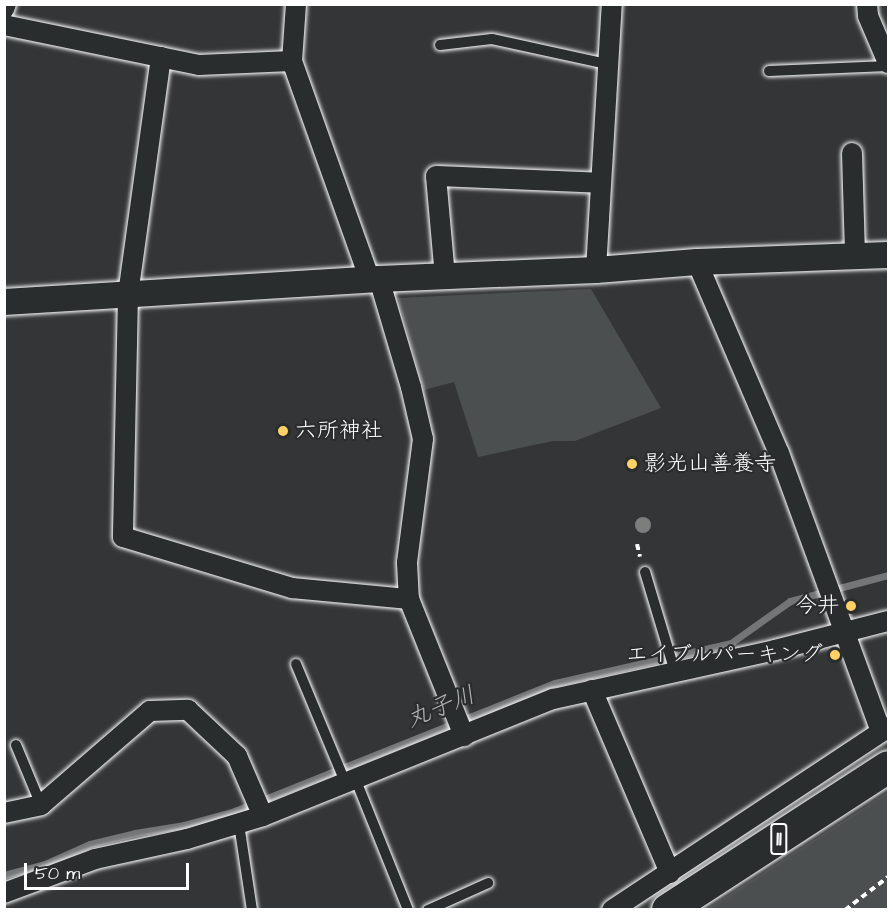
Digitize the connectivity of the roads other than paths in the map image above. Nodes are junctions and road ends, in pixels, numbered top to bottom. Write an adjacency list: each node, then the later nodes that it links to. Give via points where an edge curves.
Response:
1 (6, 4): 5 (street)
2 (296, 4): 9 (street)
3 (612, 4): 11 (street)
4 (867, 4): 10 (street, via 868,16)
5 (4, 9)
6 (4, 25): 8 (street)
7 (440, 45): 11 (lane, via 492,39)
8 (161, 57): 9 (street, via 199,65); 21 (street)
9 (292, 61): 20 (street)
10 (888, 61): 12 (lane)
11 (607, 64): 14 (street)
12 (769, 71)
13 (852, 153): 16 (street)
14 (601, 183): 18 (street); 19 (street, via 436,176)
15 (888, 255): 16 (street)
16 (855, 256): 17 (street)
17 (697, 262): 18 (street); 26 (street, via 779,453 826,576)
18 (596, 270): 19 (street)
19 (445, 277): 20 (street)
20 (374, 280): 21 (street); 24 (street, via 411,387 423,439 407,563)
21 (128, 295): 22 (street); 24 (street, via 123,537 292,588)
22 (4, 302)
23 (645, 572): 28 (lane)
24 (409, 599): 31 (street)
25 (888, 621): 26 (street)
26 (843, 633): 28 (street); 30 (street)
27 (296, 664): 34 (lane)
28 (674, 669): 29 (street)
29 (592, 690): 31 (street, via 553,699); 39 (street)
30 (885, 729): 39 (street)
31 (463, 733): 34 (street)
32 (16, 745): 35 (lane)
33 (888, 767): 46 (main road, 11)
34 (350, 780): 37 (street); 43 (lane)
35 (41, 805): 36 (street); 37 (street, via 150,711 188,710 237,756)
36 (4, 813)
37 (264, 816): 38 (street)
38 (239, 824): 41 (street, via 95,860); 42 (lane)
39 (670, 873): 45 (street)
40 (488, 883): 44 (lane)
41 (4, 893)
42 (252, 909)
43 (408, 909)
44 (428, 909)
45 (612, 909)
46 (668, 909)

